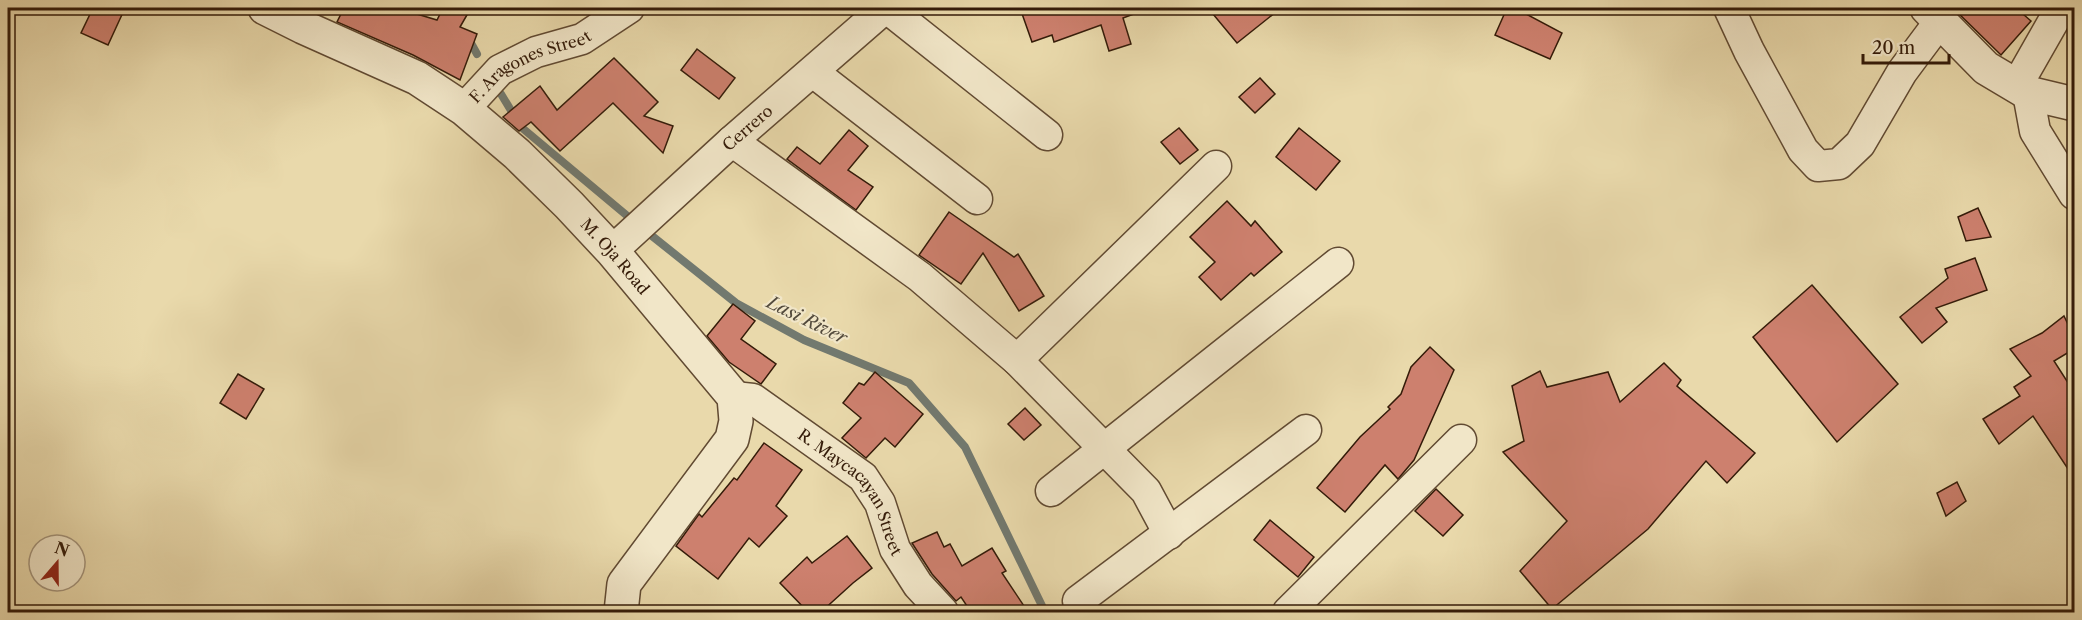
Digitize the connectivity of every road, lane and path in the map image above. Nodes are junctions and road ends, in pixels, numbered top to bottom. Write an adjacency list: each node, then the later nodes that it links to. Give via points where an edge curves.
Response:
1 (265, 8): 10 (street, M. Oja Road, via 417,78)
2 (629, 8): 10 (street, F. Aragones Street, via 582,39 536,52 500,70)
3 (886, 8): 7 (street, Cerrero); 11 (street)
4 (1729, 8): 6 (street, via 1803,150 1818,166 1839,164 1860,144)
5 (2061, 8): 8 (street)
6 (1933, 14): 8 (street, via 1986,68)
7 (813, 72): 12 (street, Cerrero); 15 (street)
8 (2022, 90): 9 (street); 14 (street, via 2036,131)
9 (2074, 104)
10 (464, 109): 16 (street, M. Oja Road, via 525,161)
11 (1047, 135)
12 (732, 141): 16 (street, Cerrero); 18 (street, via 920,277)
13 (1216, 166): 18 (street)
14 (2074, 194)
15 (977, 200)
16 (612, 251): 19 (street, M. Oja Road)
17 (1338, 263): 22 (street)
18 (1017, 360): 22 (street)
19 (734, 397): 26 (street, via 736,421 732,439 624,584); 27 (street, R. Maycacayan Street, via 753,399 863,477 880,503 895,549 918,585)
20 (1306, 430): 24 (street)
21 (1461, 440): 28 (street)
22 (1104, 449): 23 (street); 24 (street, via 1146,492)
23 (1051, 490)
24 (1169, 534): 25 (street)
25 (1078, 601)
26 (621, 612)
27 (943, 612)
28 (1288, 612)

